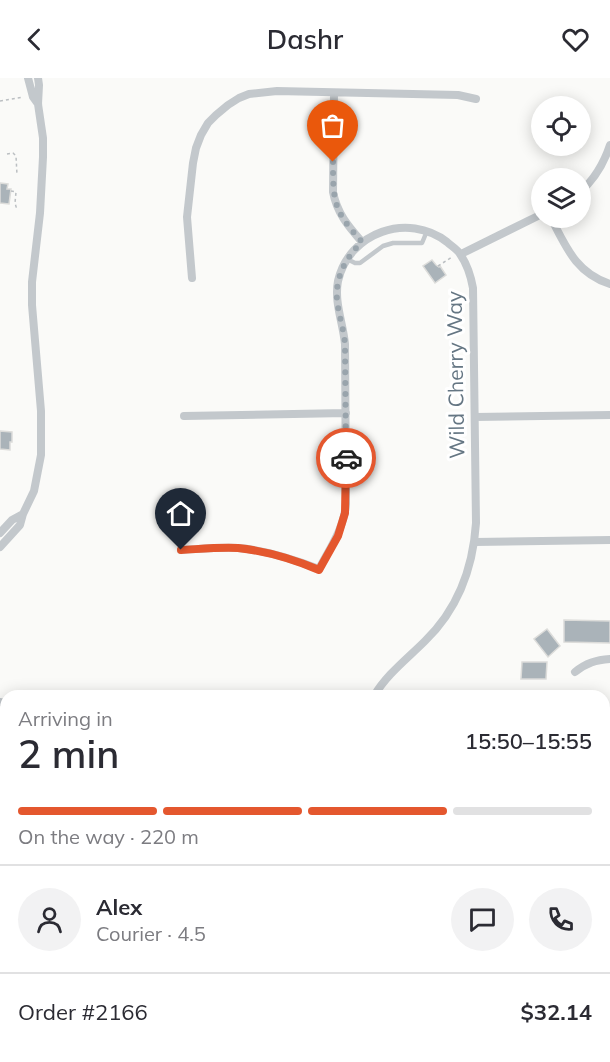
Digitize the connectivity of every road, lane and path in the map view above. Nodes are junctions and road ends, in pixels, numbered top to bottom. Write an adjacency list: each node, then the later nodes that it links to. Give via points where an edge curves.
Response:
1 (28, 78): 7 (street)
2 (38, 78): 7 (street)
3 (334, 93): 5 (street, via 458,95); 17 (street, via 335,204); 21 (street, via 249,94 228,105 208,123 193,163 188,217)
4 (24, 97): 6 (path)
5 (476, 99)
6 (0, 101)
7 (38, 104): 27 (street, via 43,157 32,305 41,455 34,491)
8 (610, 145): 11 (street)
9 (7, 154): 10 (path, via 16,156)
10 (17, 175)
11 (591, 180)
12 (11, 190): 13 (path, via 16,192)
13 (17, 210)
14 (531, 219): 18 (street)
15 (556, 228): 22 (street, via 574,260 591,275)
16 (428, 231): 17 (street, Wild Cherry Way, via 391,228); 18 (street, Wild Cherry Way, via 442,238); 19 (lane, via 422,243 383,246 360,263)
17 (362, 242): 19 (street, Wild Cherry Way)
18 (457, 255): 20 (path); 26 (street, Wild Cherry Way, via 470,274 473,288)
19 (347, 259): 23 (street, Wild Cherry Way, via 337,291 345,344)
20 (438, 266)
21 (192, 278)
22 (610, 284)
23 (346, 413): 25 (street); 32 (street, Wild Cherry Way, via 345,513 338,536 319,570 254,550)
24 (610, 415): 26 (street)
25 (184, 416)
26 (475, 417): 30 (street, Wild Cherry Way)
27 (23, 514): 28 (street); 31 (street, via 20,525)
28 (0, 533)
29 (610, 540): 30 (street)
30 (475, 542): 35 (street, Wild Cherry Way, via 461,590 451,609)
31 (0, 547)
32 (181, 550)
33 (610, 660): 34 (street, via 585,664)
34 (575, 672)
35 (377, 690)

